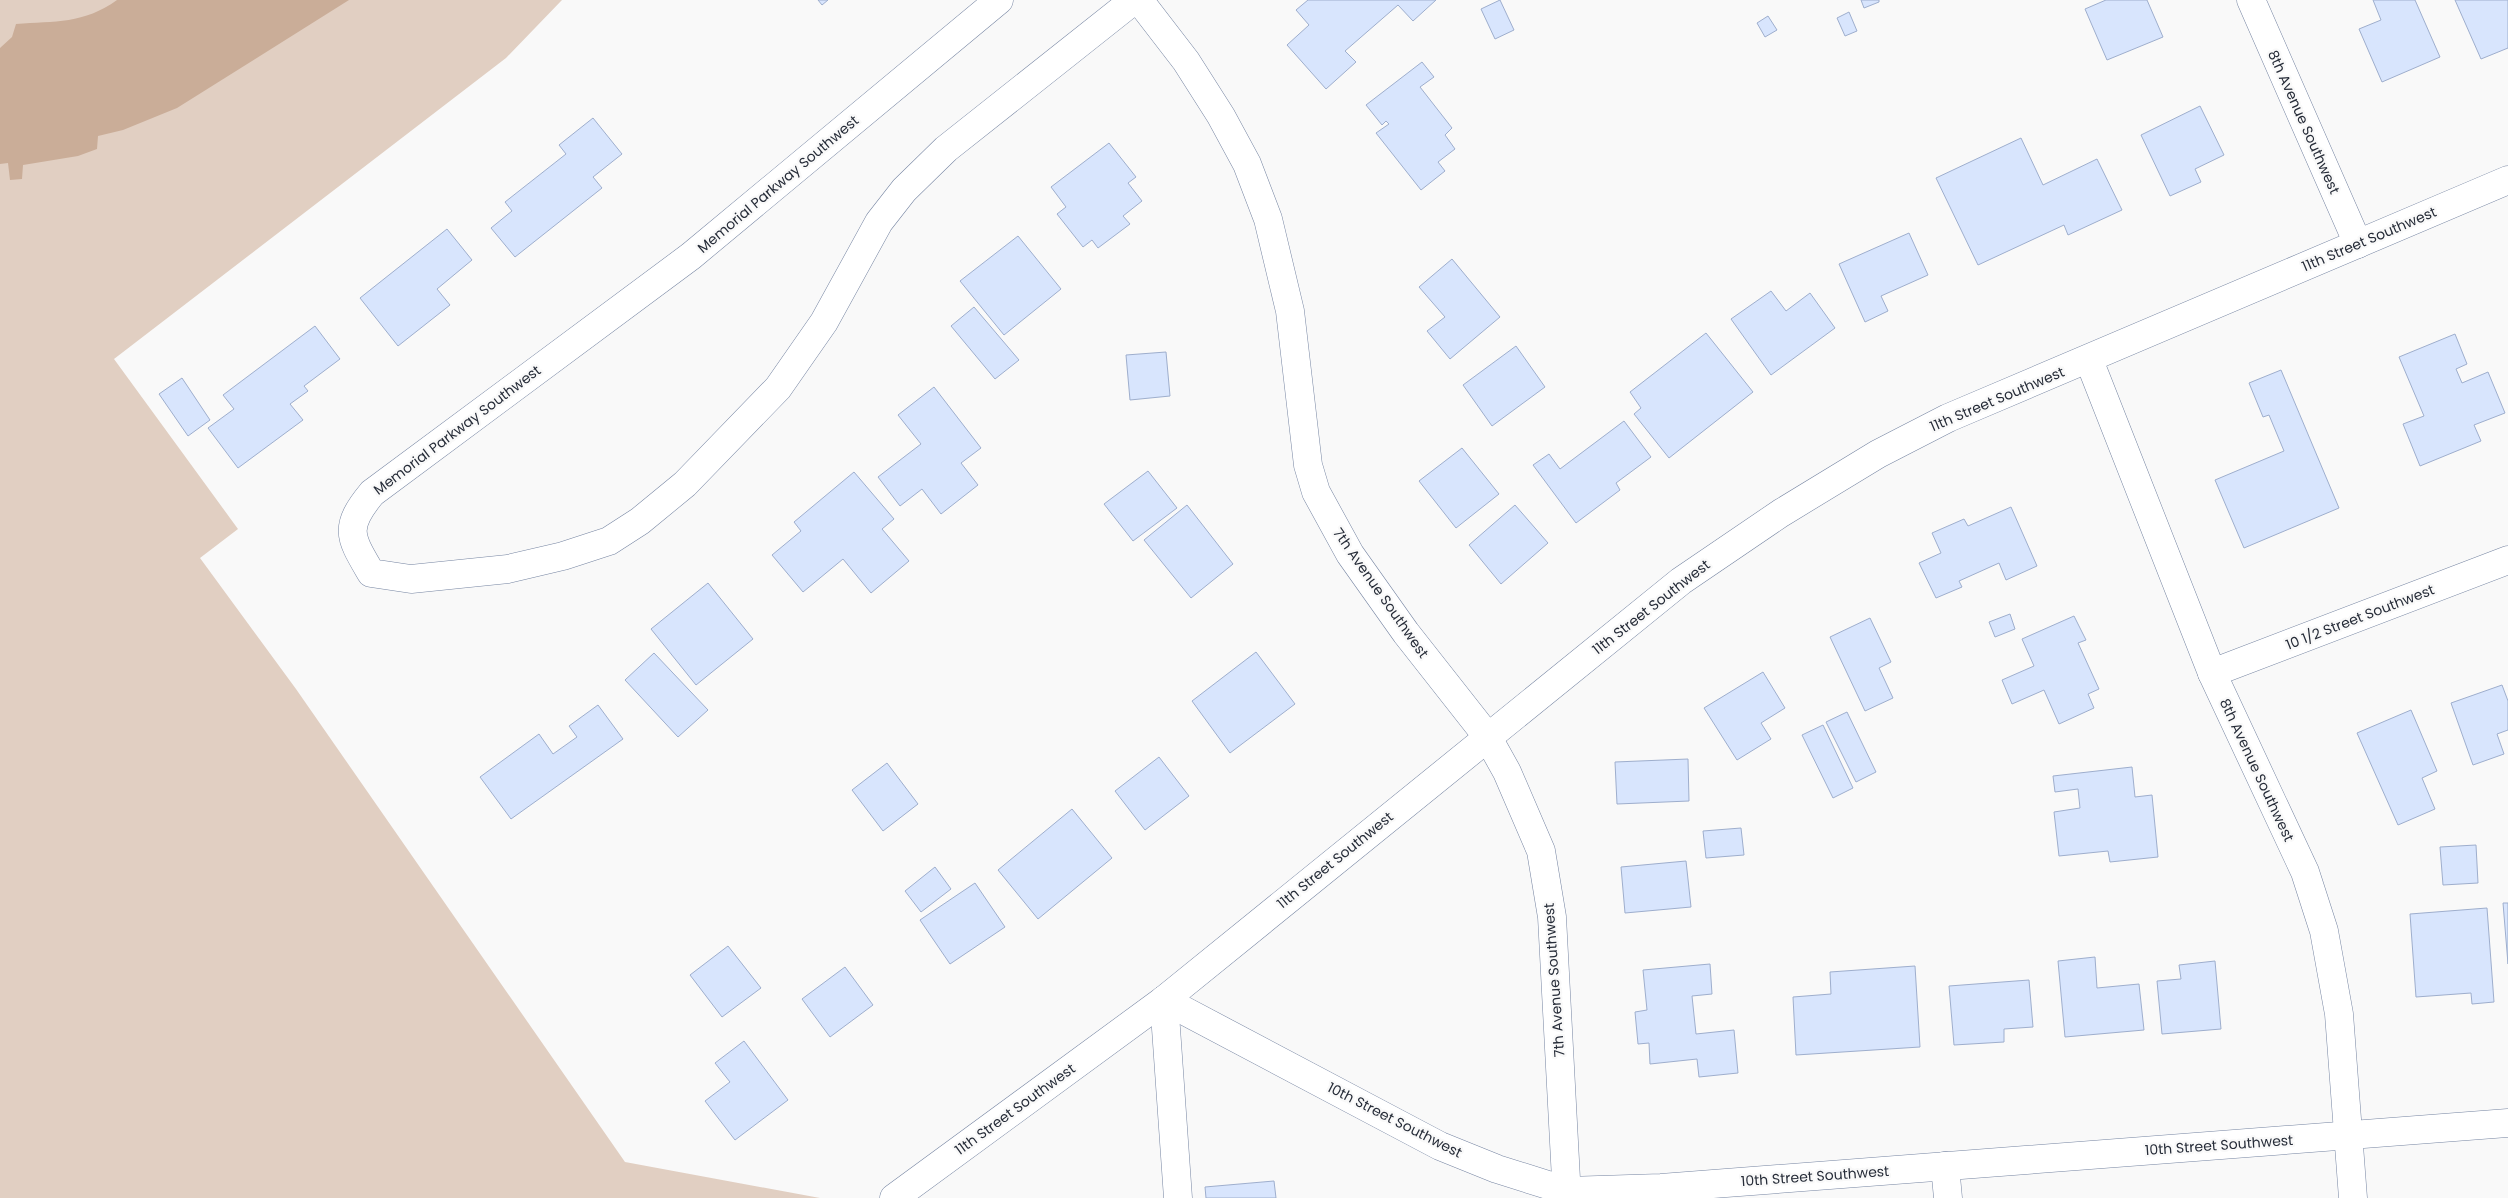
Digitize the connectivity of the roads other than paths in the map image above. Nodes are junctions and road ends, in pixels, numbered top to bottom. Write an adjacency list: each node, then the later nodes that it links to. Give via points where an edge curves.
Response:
1 (999, 0): 2 (street, Memorial Parkway Southwest, via 691,256 372,493 356,512 352,540 371,573 411,578 508,568 564,556 609,541 640,521 685,484 778,388 824,322 879,222 904,190 946,149)
2 (1134, 0)
3 (1139, 0): 10 (street, 7th Avenue Southwest, via 1186,61 1221,116 1247,164 1268,219 1290,311 1308,465 1316,492 1350,554 1406,633)
4 (2251, 0): 6 (street, 8th Avenue Southwest)
5 (2508, 180): 6 (street, 11th Street Southwest)
6 (2358, 244): 7 (street, 11th Street Southwest)
7 (2089, 360): 9 (street, 8th Avenue Southwest); 10 (street, 11th Street Southwest, via 1948,418 1878,454 1781,513 1680,581)
8 (2508, 560): 9 (street, 10 1/2 Street Southwest)
9 (2212, 673): 13 (street, 8th Avenue Southwest, via 2305,872 2324,931 2339,1014)
10 (1487, 736): 11 (street, 11th Street Southwest); 15 (street, 7th Avenue Southwest, via 1507,772 1541,851 1552,917)
11 (1164, 1000): 15 (street, 10th Street Southwest, via 1440,1146); 16 (street, 11th Street Southwest); 17 (street)
12 (2508, 1123): 13 (street, 10th Street Southwest)
13 (2349, 1135): 14 (street, 10th Street Southwest); 19 (street, 8th Avenue Southwest)
14 (1946, 1166): 15 (street, 10th Street Southwest); 18 (street)
15 (1567, 1194)
16 (894, 1198)
17 (1178, 1198)
18 (1948, 1198)
19 (2353, 1198)

